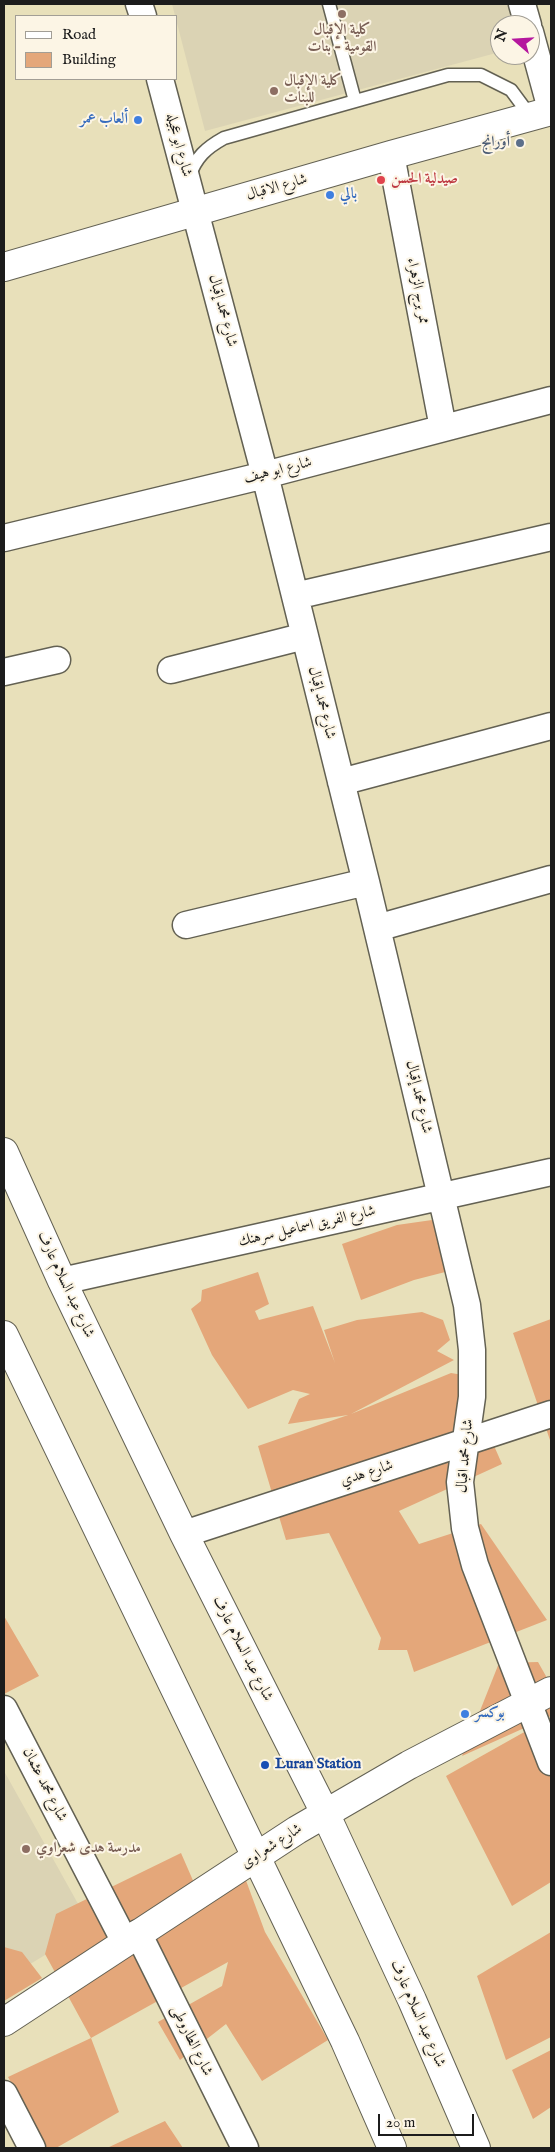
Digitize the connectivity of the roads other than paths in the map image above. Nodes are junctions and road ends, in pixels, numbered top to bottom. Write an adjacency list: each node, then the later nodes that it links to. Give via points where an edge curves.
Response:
1 (329, 4): 4 (lane)
2 (536, 65): 5 (street)
3 (160, 80): 7 (street, شارع ابو عجيله)
4 (355, 101): 5 (lane, via 448,75 481,75); 7 (lane, via 224,138 207,148 194,162)
5 (545, 112): 6 (street, شارع الاقبال)
6 (391, 155): 8 (street, شارع الاقبال); 11 (street, ممر برج الزهراء)
7 (188, 181): 8 (street, شارع ابو عجيله)
8 (196, 211): 9 (street, شارع الاقبال); 12 (street, شارع محمد إقبال)
9 (4, 267)
10 (551, 400): 11 (street, شارع ابو هيف)
11 (443, 428): 12 (street, شارع ابو هيف)
12 (265, 475): 14 (street, شارع ابو هيف); 15 (street, شارع محمد إقبال)
13 (551, 537): 15 (street)
14 (4, 538)
15 (295, 596): 16 (street, شارع محمد إقبال)
16 (304, 636): 18 (street); 21 (street, شارع محمد إقبال)
17 (57, 660): 19 (street)
18 (171, 670)
19 (4, 672)
20 (551, 726): 21 (street)
21 (341, 782): 23 (street, شارع محمد إقبال)
22 (551, 879): 25 (street)
23 (366, 882): 24 (street); 25 (street, شارع محمد إقبال)
24 (186, 925)
25 (377, 928): 28 (street, شارع محمد إقبال)
26 (4, 1152): 29 (street, شارع عبد السلام عارف)
27 (551, 1172): 28 (street, شارع الفريق اسماعيل سرهنك)
28 (442, 1197): 29 (street, شارع الفريق اسماعيل سرهنك); 32 (street, شارع محمد اقبال, via 467,1305 472,1350 472,1397)
29 (62, 1281): 33 (street, شارع عبد السلام عارف)
30 (4, 1335): 39 (street)
31 (551, 1414): 32 (street, شارع هدي)
32 (464, 1442): 33 (street, شارع هدي); 35 (street, شارع محمد اقبال, via 460,1482 465,1528 475,1564)
33 (184, 1534): 38 (street, شارع عبد السلام عارف)
34 (551, 1691): 35 (street, شارع شعراوى)
35 (527, 1704): 37 (street, شارع محمد اقبال); 38 (street, شارع شعراوى)
36 (4, 1708): 40 (street, شارع محمد عثمان)
37 (551, 1762)
38 (325, 1813): 39 (street, شارع شعراوى); 46 (street, شارع عبد السلام عارف)
39 (257, 1857): 40 (street, شارع شعراوى); 45 (street)
40 (132, 1938): 41 (street, شارع شعراوى); 44 (street, شارع الطاروطى)
41 (4, 2022)
42 (4, 2094): 43 (street)
43 (32, 2148)
44 (245, 2148)
45 (392, 2148)
46 (476, 2148)

